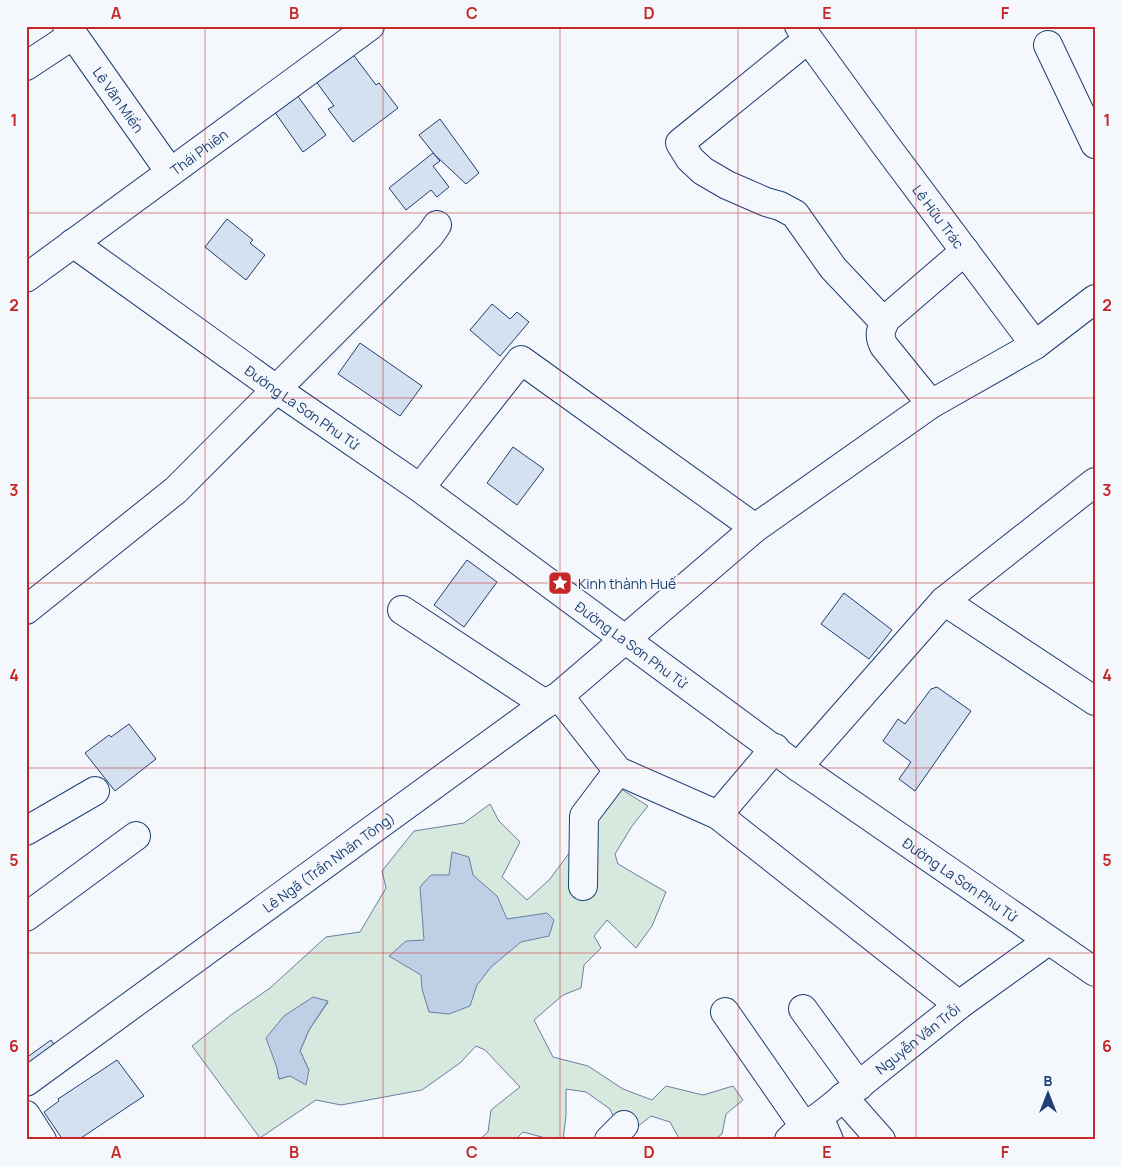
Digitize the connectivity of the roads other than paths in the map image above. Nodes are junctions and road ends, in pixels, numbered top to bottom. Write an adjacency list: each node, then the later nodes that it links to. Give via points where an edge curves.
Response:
1 (370, 26): 7 (street, Thái Phiên)
2 (70, 30): 5 (street); 7 (street, Lê Văn Miến)
3 (804, 32): 10 (street, Lê Hữu Trác); 13 (street, via 680,143 703,171 727,185 795,214 834,268)
4 (1048, 45): 6 (street)
5 (26, 66)
6 (1095, 144)
7 (170, 172): 9 (street, Thái Phiên)
8 (437, 225): 15 (street)
9 (74, 243): 11 (street, Thái Phiên); 15 (street, Đường La Sơn Phu Tử)
10 (964, 251): 13 (street); 14 (street, Lê Hữu Trác)
11 (26, 278)
12 (1095, 299): 14 (street)
13 (884, 322): 16 (street, via 880,338)
14 (1035, 345): 16 (street, Lê Ngã (Trần Nhân Tông))
15 (276, 389): 18 (street, Đường La Sơn Phu Tử); 21 (street, via 176,490)
16 (930, 404): 19 (street, Lê Ngã (Trần Nhân Tông))
17 (1095, 482): 20 (street)
18 (420, 488): 19 (street, via 521,360); 23 (street, Đường La Sơn Phu Tử)
19 (755, 528): 23 (street, Lê Ngã (Trần Nhân Tông))
20 (944, 602): 25 (street); 27 (street)
21 (29, 604)
22 (402, 610): 24 (street)
23 (626, 639): 24 (street, Lê Ngã (Trần Nhân Tông)); 26 (street, Đường La Sơn Phu Tử)
24 (552, 700): 28 (street); 40 (street, Lê Ngã (Trần Nhân Tông))
25 (1095, 701)
26 (775, 748): 27 (street, Đường La Sơn Phu Tử); 30 (street)
27 (798, 767): 35 (street, Đường La Sơn Phu Tử)
28 (618, 771): 30 (street); 33 (street, via 584,816)
29 (95, 791): 31 (street)
30 (718, 815): 37 (street)
31 (26, 831)
32 (136, 836): 34 (street)
33 (582, 886)
34 (26, 918)
35 (1048, 941): 36 (street, Đường La Sơn Phu Tử); 37 (street, Nguyễn Văn Trỗi)
36 (1095, 972)
37 (959, 1005): 41 (street, Nguyễn Văn Trỗi)
38 (803, 1008): 41 (street)
39 (725, 1012): 43 (street)
40 (26, 1082)
41 (851, 1091): 43 (street, Nguyễn Văn Trỗi); 45 (street)
42 (26, 1115): 44 (street)
43 (810, 1131)
44 (42, 1140)
45 (881, 1140)

